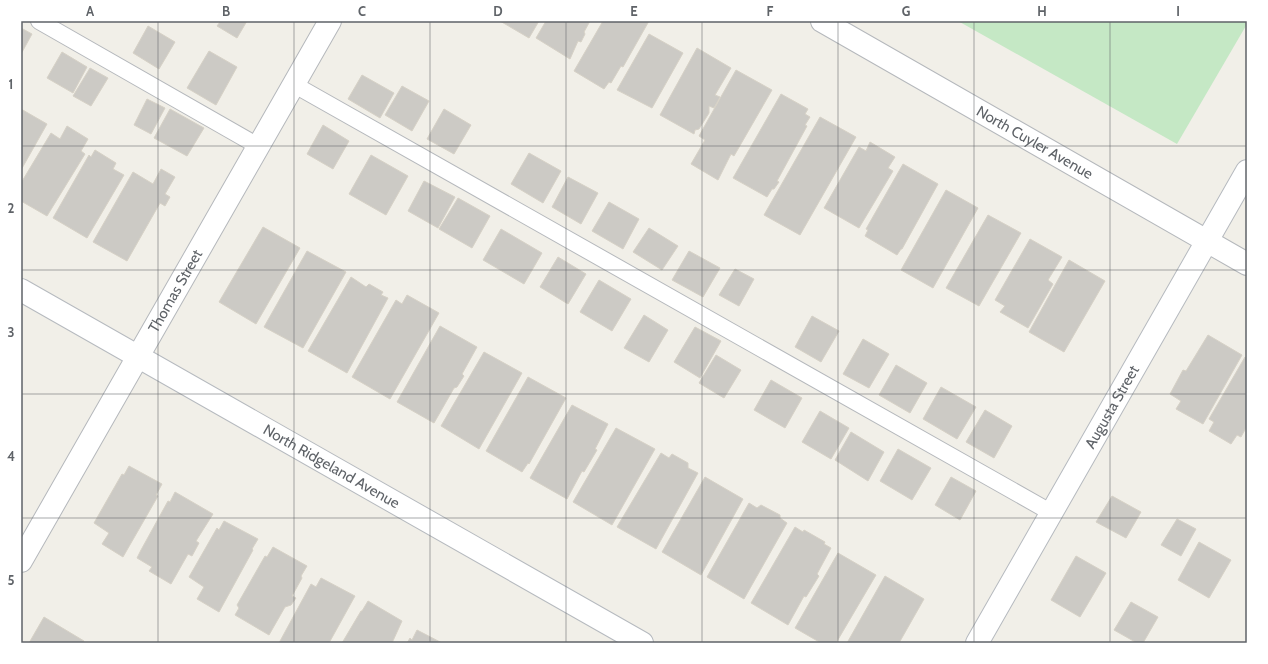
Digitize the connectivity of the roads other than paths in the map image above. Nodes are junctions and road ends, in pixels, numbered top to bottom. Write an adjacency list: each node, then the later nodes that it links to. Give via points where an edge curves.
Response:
1 (39, 21): 5 (lane)
2 (330, 21): 4 (street, Thomas Street)
3 (822, 21): 7 (street, North Cuyler Avenue)
4 (293, 84): 5 (street, Thomas Street); 11 (lane)
5 (258, 146): 10 (street, Thomas Street)
6 (1247, 171): 7 (street, Augusta Street)
7 (1207, 241): 8 (street, North Cuyler Avenue); 11 (street, Augusta Street)
8 (1247, 264)
9 (21, 290): 10 (street, North Ridgeland Avenue)
10 (138, 357): 12 (street, Thomas Street); 13 (street, North Ridgeland Avenue)
11 (1052, 513): 14 (street, Augusta Street)
12 (21, 561)
13 (642, 643)
14 (977, 643)

